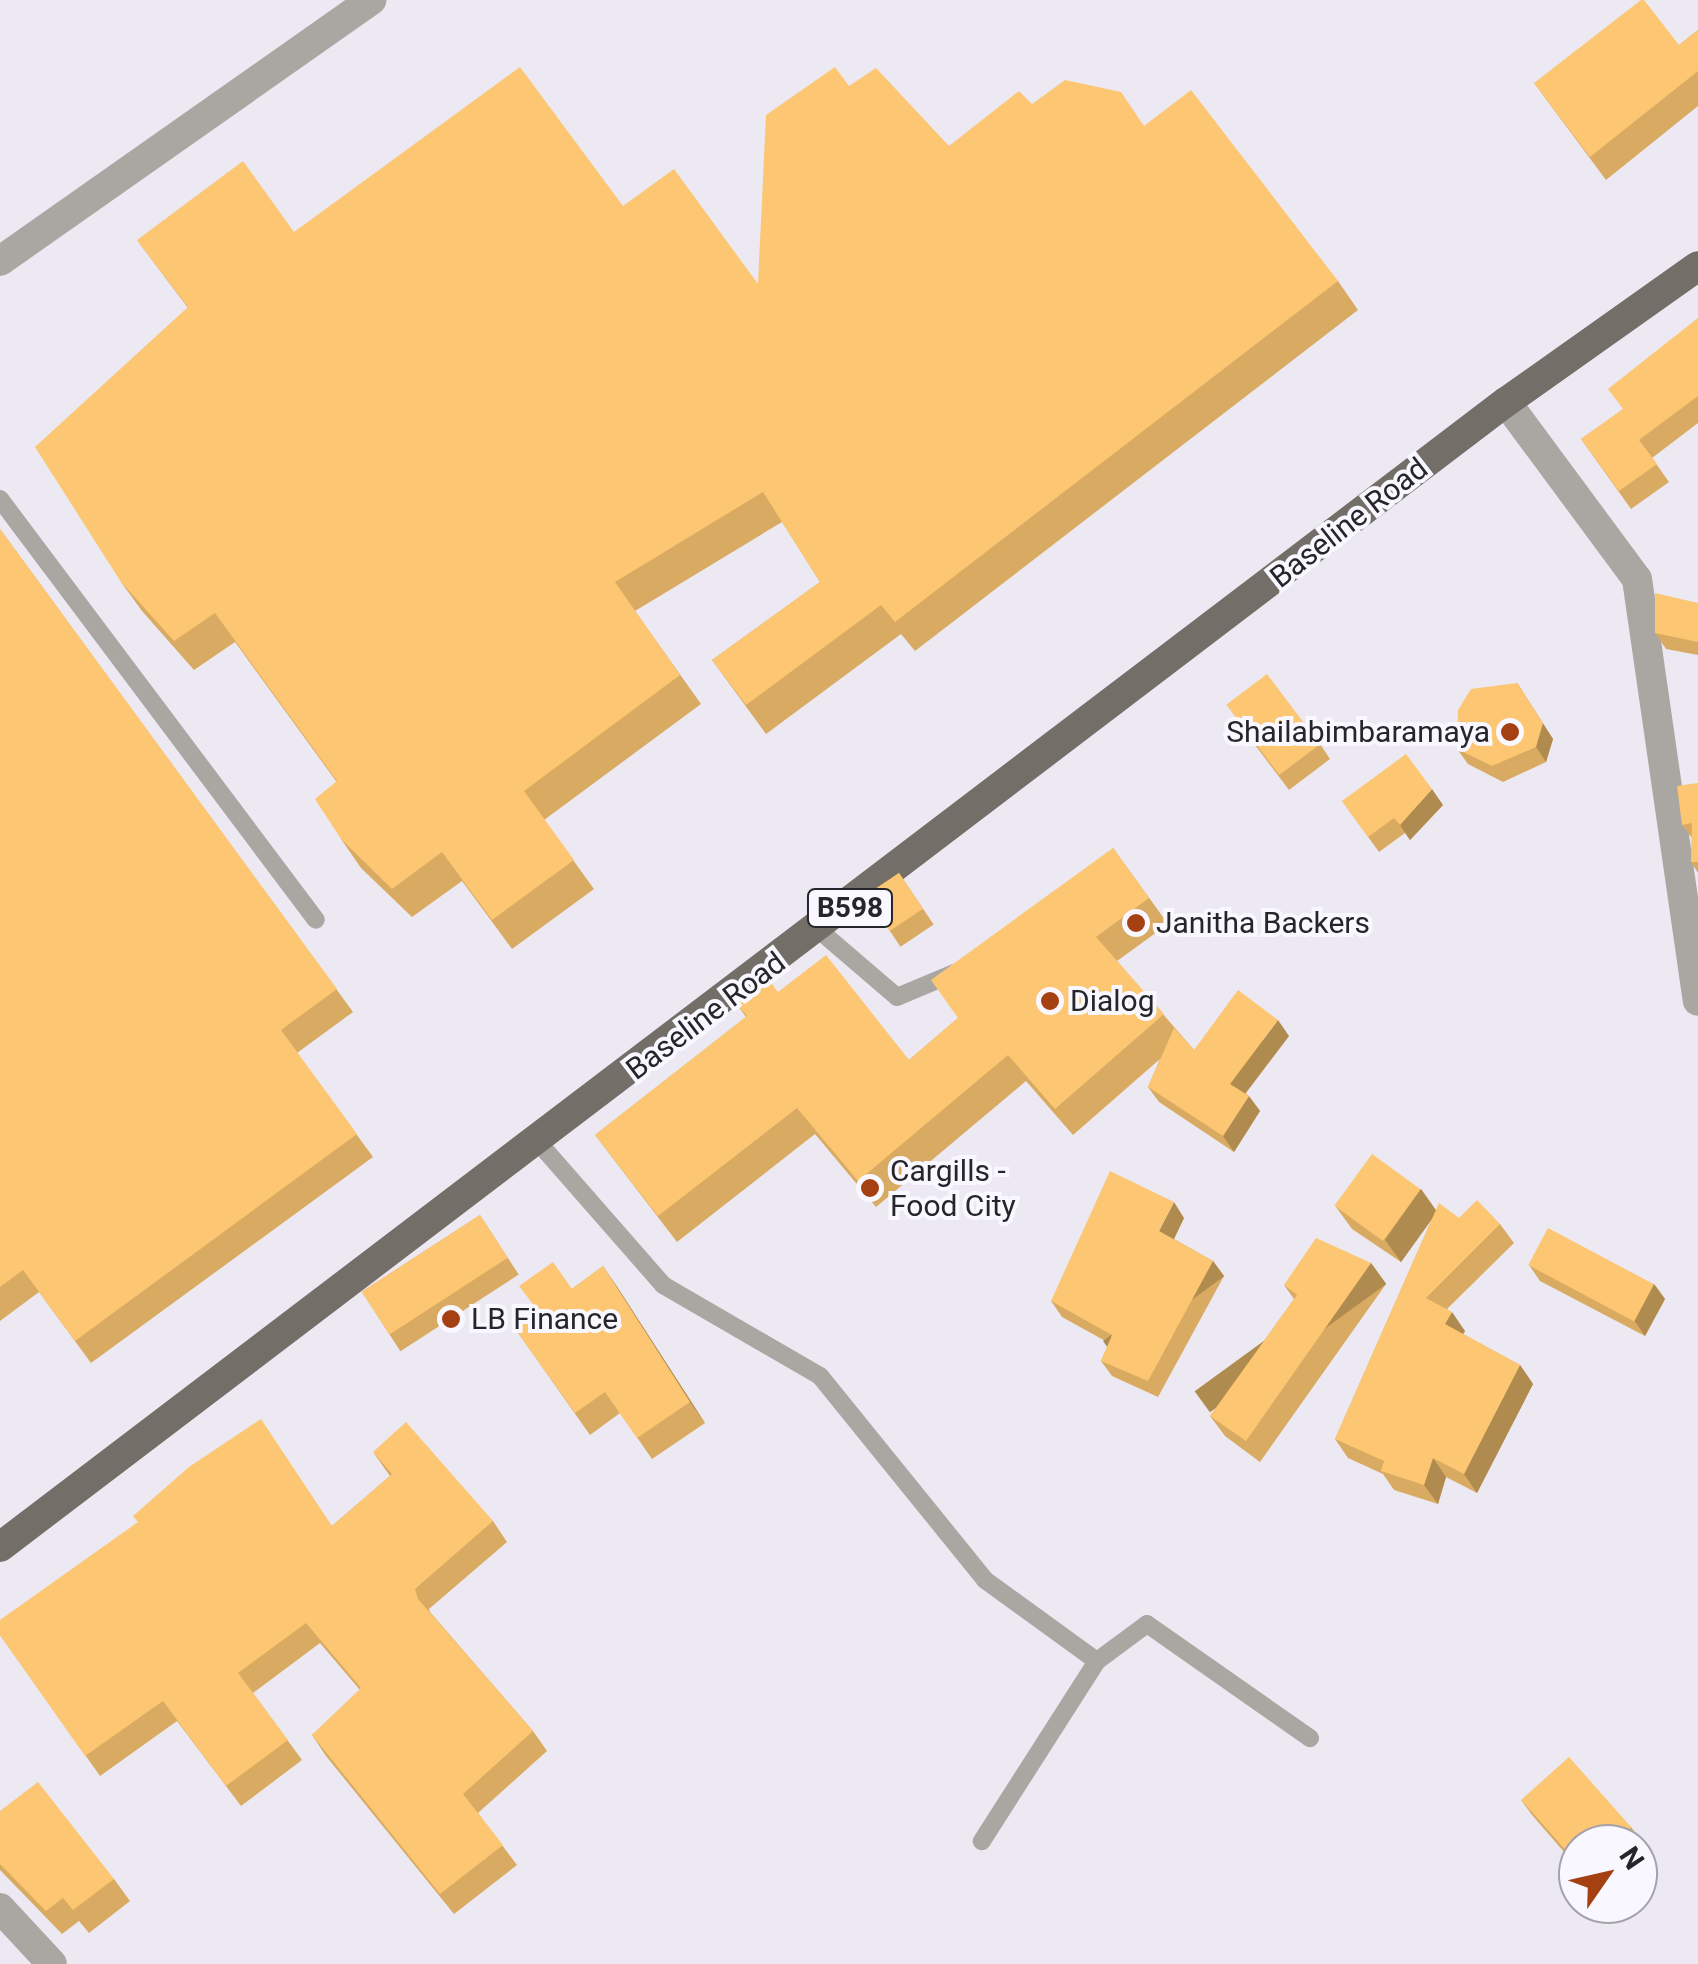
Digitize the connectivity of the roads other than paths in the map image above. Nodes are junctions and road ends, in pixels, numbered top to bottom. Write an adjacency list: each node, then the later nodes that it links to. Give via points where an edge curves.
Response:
1 (371, 0): 2 (street)
2 (0, 261)
3 (1698, 266): 4 (main road, Baseline Road / B598)
4 (1506, 402): 7 (main road, Baseline Road / B598); 9 (street, via 1637,579)
5 (0, 499): 6 (lane)
6 (316, 920)
7 (820, 931): 8 (lane, via 897,996 924,992); 10 (main road, Baseline Road / B598)
8 (966, 964)
9 (1698, 1001)
10 (538, 1142): 11 (main road, Baseline Road / B598); 12 (lane, via 664,1285 820,1376 984,1580)
11 (0, 1547)
12 (1096, 1661): 13 (lane, via 1148,1624); 14 (lane)
13 (1310, 1738)
14 (982, 1841)
15 (0, 1908): 16 (street)
16 (52, 1964)

